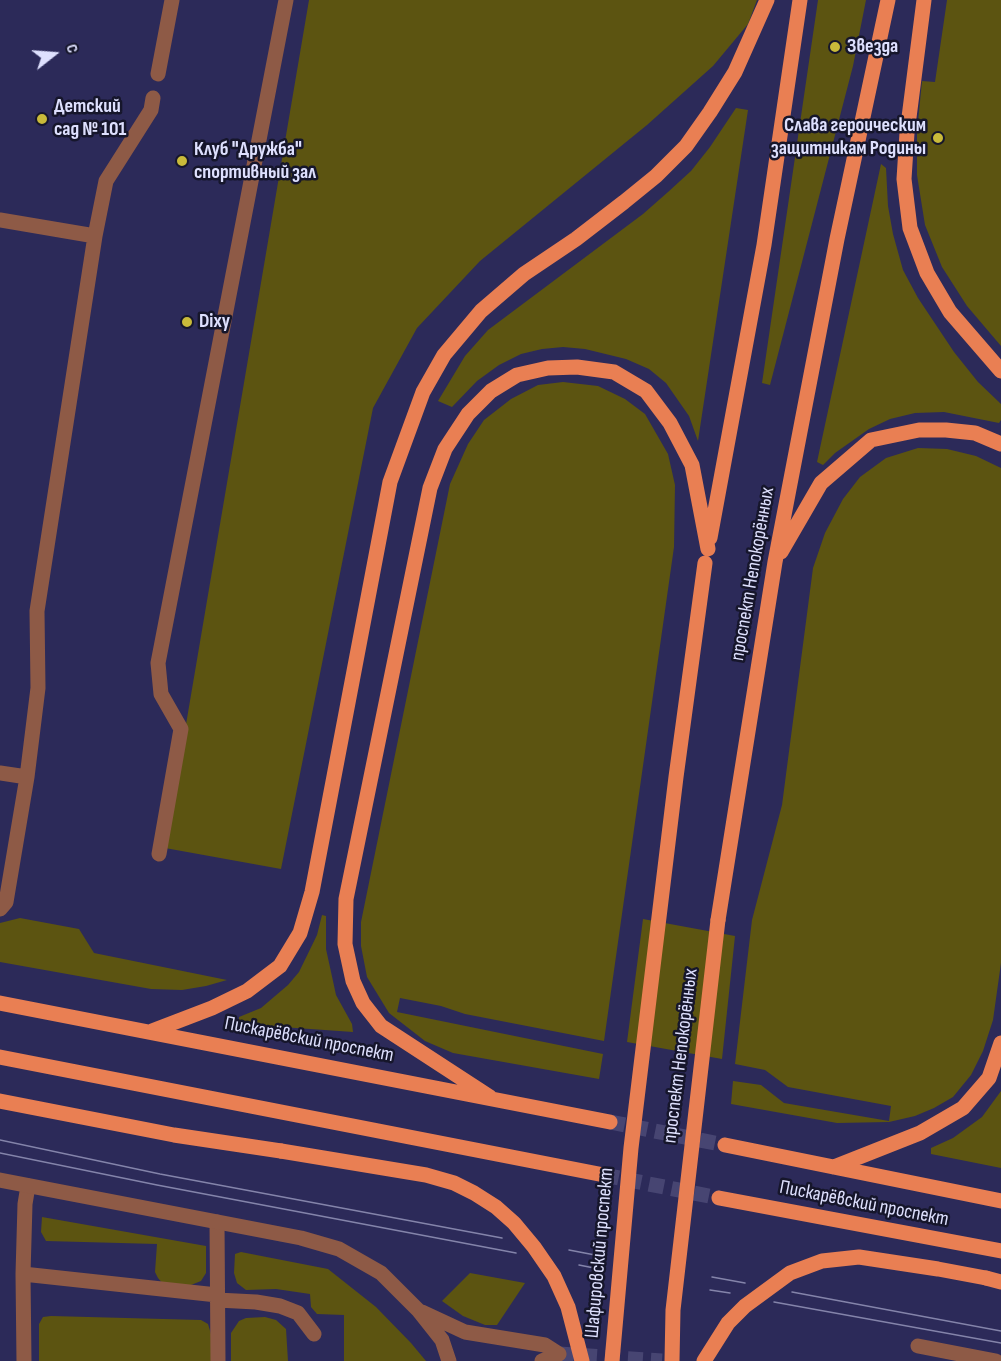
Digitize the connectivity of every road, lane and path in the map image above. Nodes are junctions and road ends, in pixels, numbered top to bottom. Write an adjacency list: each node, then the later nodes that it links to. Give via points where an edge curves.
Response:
1 (172, 0): 7 (street)
2 (286, 0): 17 (street, via 158,663 161,694 181,729)
3 (767, 0): 20 (main road, via 735,72 686,146 616,208 524,274 481,311 444,354 423,392 390,482 312,892 300,933 280,966 247,992)
4 (800, 0): 13 (main road, проспект Непокорённых, via 764,245)
5 (888, 0): 14 (main road, проспект Непокорённых)
6 (924, 0): 11 (main road, via 904,179 910,228 927,273 950,312)
7 (158, 74)
8 (153, 98): 10 (street, via 151,110 106,181)
9 (0, 220): 10 (street)
10 (95, 236): 16 (street, via 37,611 38,688)
11 (1001, 371)
12 (1001, 444): 14 (main road, via 975,433 946,430 919,430 871,440 821,483)
13 (706, 556): 23 (main road, via 692,465 670,423 646,392 614,372 577,367 517,375 491,391 468,414 445,449 430,488 346,899 345,944 353,981 363,1003 381,1026); 27 (main road, проспект Непокорённых, bridge)
14 (774, 568): 48 (main road, проспект Непокорённых, bridge, via 718,921 673,1310)
15 (0, 773): 16 (street)
16 (27, 777): 18 (street, via 6,902)
17 (159, 854)
18 (0, 909)
19 (0, 1002): 20 (main road, Пискарёвский проспект)
20 (152, 1031): 23 (main road, Пискарёвский проспект)
21 (1001, 1043): 28 (main road, via 989,1078 963,1108 920,1133)
22 (0, 1057): 29 (main road)
23 (490, 1097): 25 (main road, Пискарёвский проспект)
24 (0, 1101): 46 (main road, bridge, via 174,1134 426,1174 454,1183 496,1207 534,1246 568,1307)
25 (610, 1122)
26 (724, 1145): 28 (main road, Пискарёвский проспект)
27 (631, 1148): 47 (main road, Шафировский проспект, bridge)
28 (834, 1167): 33 (main road, Пискарёвский проспект)
29 (604, 1175)
30 (0, 1180): 31 (street)
31 (28, 1186): 34 (street); 36 (street)
32 (719, 1198): 35 (main road, Пискарёвский проспект)
33 (1001, 1201)
34 (217, 1222): 38 (street); 39 (street, via 339,1249 381,1273)
35 (1001, 1251)
36 (23, 1274): 38 (street); 42 (street)
37 (994, 1280): 49 (main road, bridge, via 859,1257 822,1261 790,1273 746,1306 728,1323)
38 (217, 1298): 40 (street, via 280,1306 298,1313); 43 (street)
39 (419, 1311): 44 (street, via 442,1340); 45 (street, via 465,1332 545,1346 559,1354)
40 (314, 1334)
41 (918, 1346): 50 (street)
42 (24, 1361)
43 (218, 1361)
44 (449, 1361)
45 (542, 1361)
46 (582, 1361)
47 (612, 1361)
48 (672, 1361)
49 (704, 1361)
50 (996, 1361)

